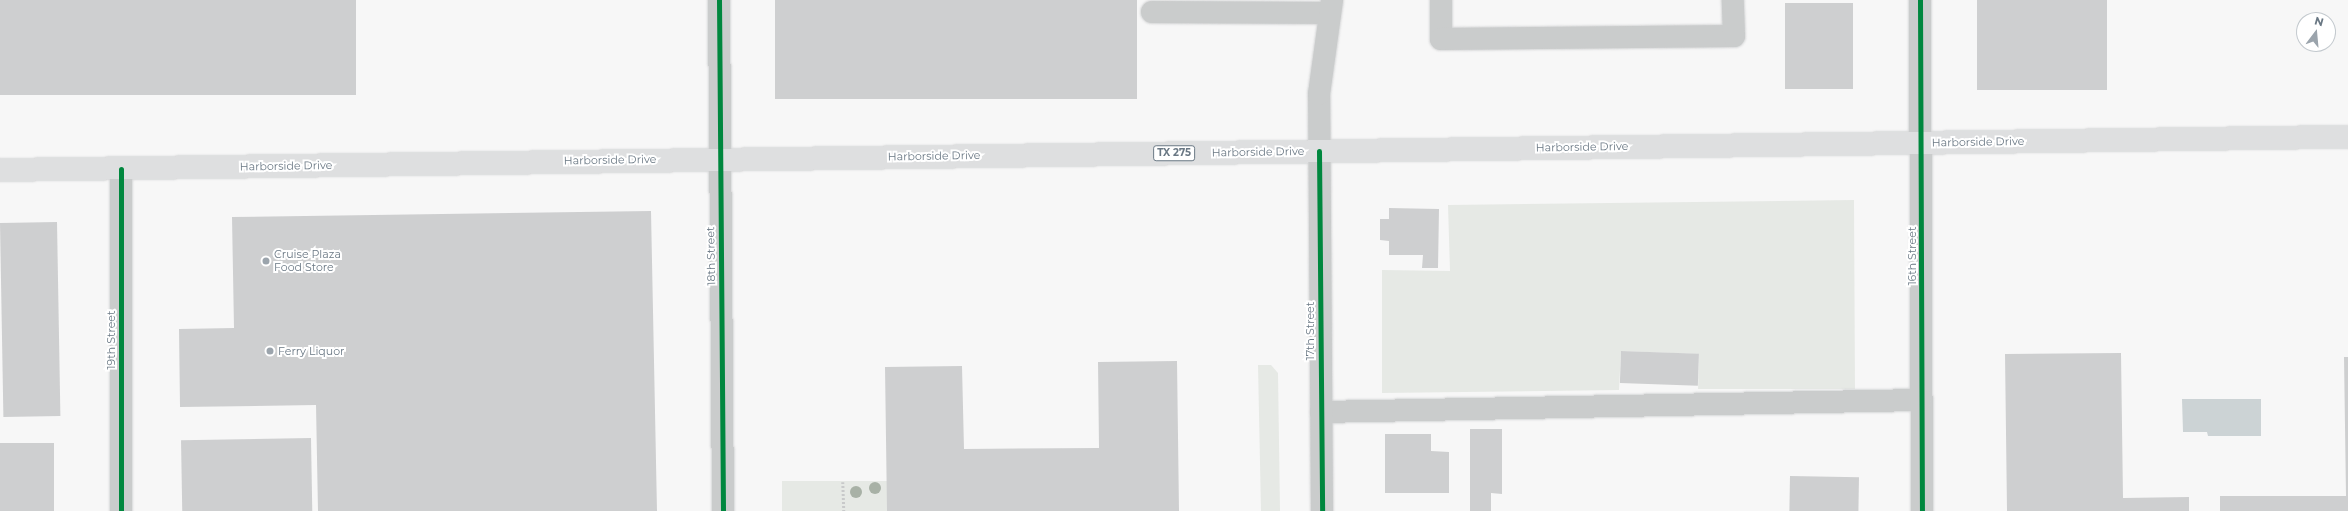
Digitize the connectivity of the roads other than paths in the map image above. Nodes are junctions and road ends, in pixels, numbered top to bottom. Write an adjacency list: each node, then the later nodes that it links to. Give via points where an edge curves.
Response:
1 (719, 0): 10 (street, 18th Street)
2 (1440, 0): 3 (street, via 1441,39 1734,36)
3 (1733, 0)
4 (1920, 0): 8 (street, 16th Street)
5 (1331, 6): 6 (street); 9 (street, 17th Street, via 1319,94)
6 (1152, 12)
7 (2348, 138): 8 (main road, Harborside Drive / TX 275)
8 (1921, 143): 9 (main road, Harborside Drive / TX 275); 13 (street, 16th Street)
9 (1319, 151): 10 (main road, Harborside Drive / TX 275); 14 (street, 17th Street)
10 (720, 158): 11 (main road, Harborside Drive / TX 275); 16 (street, 18th Street)
11 (121, 169): 12 (main road, Harborside Drive / TX 275); 15 (street, 19th Street)
12 (0, 170)
13 (1921, 400): 14 (street); 18 (street, 16th Street)
14 (1321, 412): 17 (street, 17th Street)
15 (121, 511)
16 (723, 511)
17 (1322, 511)
18 (1922, 511)

